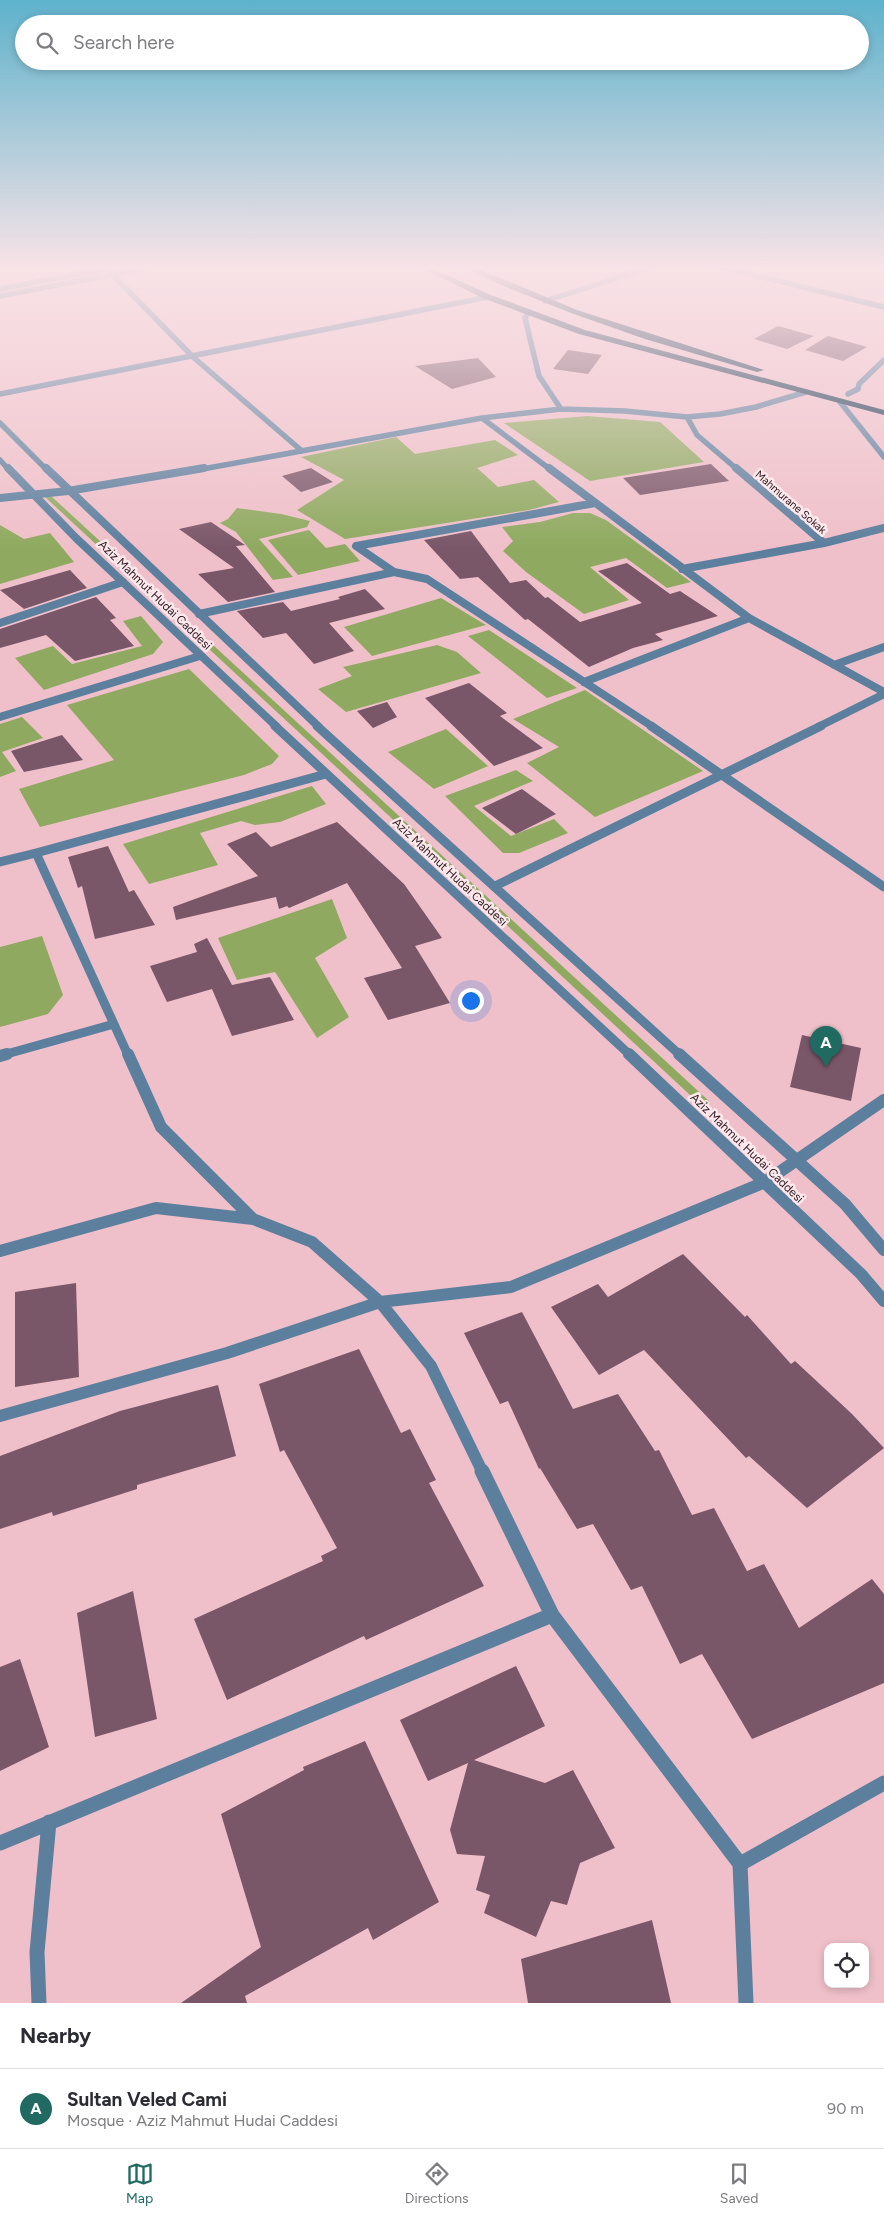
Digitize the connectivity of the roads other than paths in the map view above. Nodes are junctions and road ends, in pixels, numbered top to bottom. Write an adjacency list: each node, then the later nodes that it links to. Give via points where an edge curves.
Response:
1 (180, 359): 10 (street)
2 (196, 359): 19 (street)
3 (535, 359): 14 (street, via 539,376)
4 (685, 359): 9 (highway)
5 (724, 359): 7 (highway)
6 (884, 360): 11 (street, via 859,384 858,390)
7 (772, 373)
8 (829, 389): 11 (highway)
9 (806, 392): 12 (highway); 16 (street, via 756,407)
10 (0, 394)
11 (848, 394): 13 (highway)
12 (840, 402): 15 (highway); 20 (street)
13 (884, 404)
14 (561, 409): 16 (street); 17 (street)
15 (884, 413)
16 (687, 417): 27 (street, Mahmurane Sokak, via 697,434)
17 (482, 418): 19 (street); 25 (street)
18 (0, 423): 22 (street, Aziz Mahmut Hudai Caddesi)
19 (302, 451): 22 (street)
20 (884, 457)
21 (0, 460): 23 (street, Aziz Mahmut Hudai Caddesi)
22 (68, 491): 23 (street); 31 (street, Aziz Mahmut Hudai Caddesi)
23 (33, 495): 24 (street); 30 (street, Aziz Mahmut Hudai Caddesi)
24 (0, 498)
25 (594, 503): 28 (street); 29 (street, via 356,546)
26 (884, 528): 27 (street)
27 (824, 543): 28 (street, Mahmurane Sokak)
28 (682, 570): 32 (street)
29 (394, 572): 31 (street); 37 (street, via 427,580)
30 (123, 582): 33 (street); 35 (street, Aziz Mahmut Hudai Caddesi)
31 (199, 614): 44 (street, Aziz Mahmut Hudai Caddesi)
32 (749, 618): 36 (street); 37 (street)
33 (0, 623)
34 (884, 647): 36 (street)
35 (200, 656): 39 (street); 40 (street, Aziz Mahmut Hudai Caddesi)
36 (834, 665): 38 (street)
37 (584, 682): 41 (street)
38 (884, 693): 41 (street)
39 (0, 717)
40 (326, 774): 42 (street); 50 (street, Aziz Mahmut Hudai Caddesi)
41 (724, 775): 44 (street); 45 (street)
42 (36, 853): 43 (street); 46 (street)
43 (0, 862)
44 (495, 886): 49 (street, Aziz Mahmut Hudai Caddesi)
45 (884, 887)
46 (114, 1024): 47 (street); 51 (street, via 162,1127)
47 (0, 1056)
48 (884, 1100): 49 (street)
49 (797, 1160): 50 (street); 52 (street, Aziz Mahmut Hudai Caddesi, via 845,1204)
50 (766, 1182): 54 (street, Aziz Mahmut Hudai Caddesi, via 861,1274); 55 (street, via 511,1287)
51 (253, 1219): 53 (street, via 156,1208); 55 (street, via 312,1242)
52 (884, 1250)
53 (0, 1251)
54 (884, 1301)
55 (380, 1302): 56 (street, via 226,1353); 57 (street, via 431,1366)
56 (0, 1416)
57 (552, 1616): 59 (street); 61 (street)
58 (884, 1783): 61 (street)
59 (49, 1822): 60 (street); 62 (street, via 37,1952)
60 (0, 1842)
61 (740, 1864): 63 (street)
62 (39, 2003)
63 (746, 2003)

